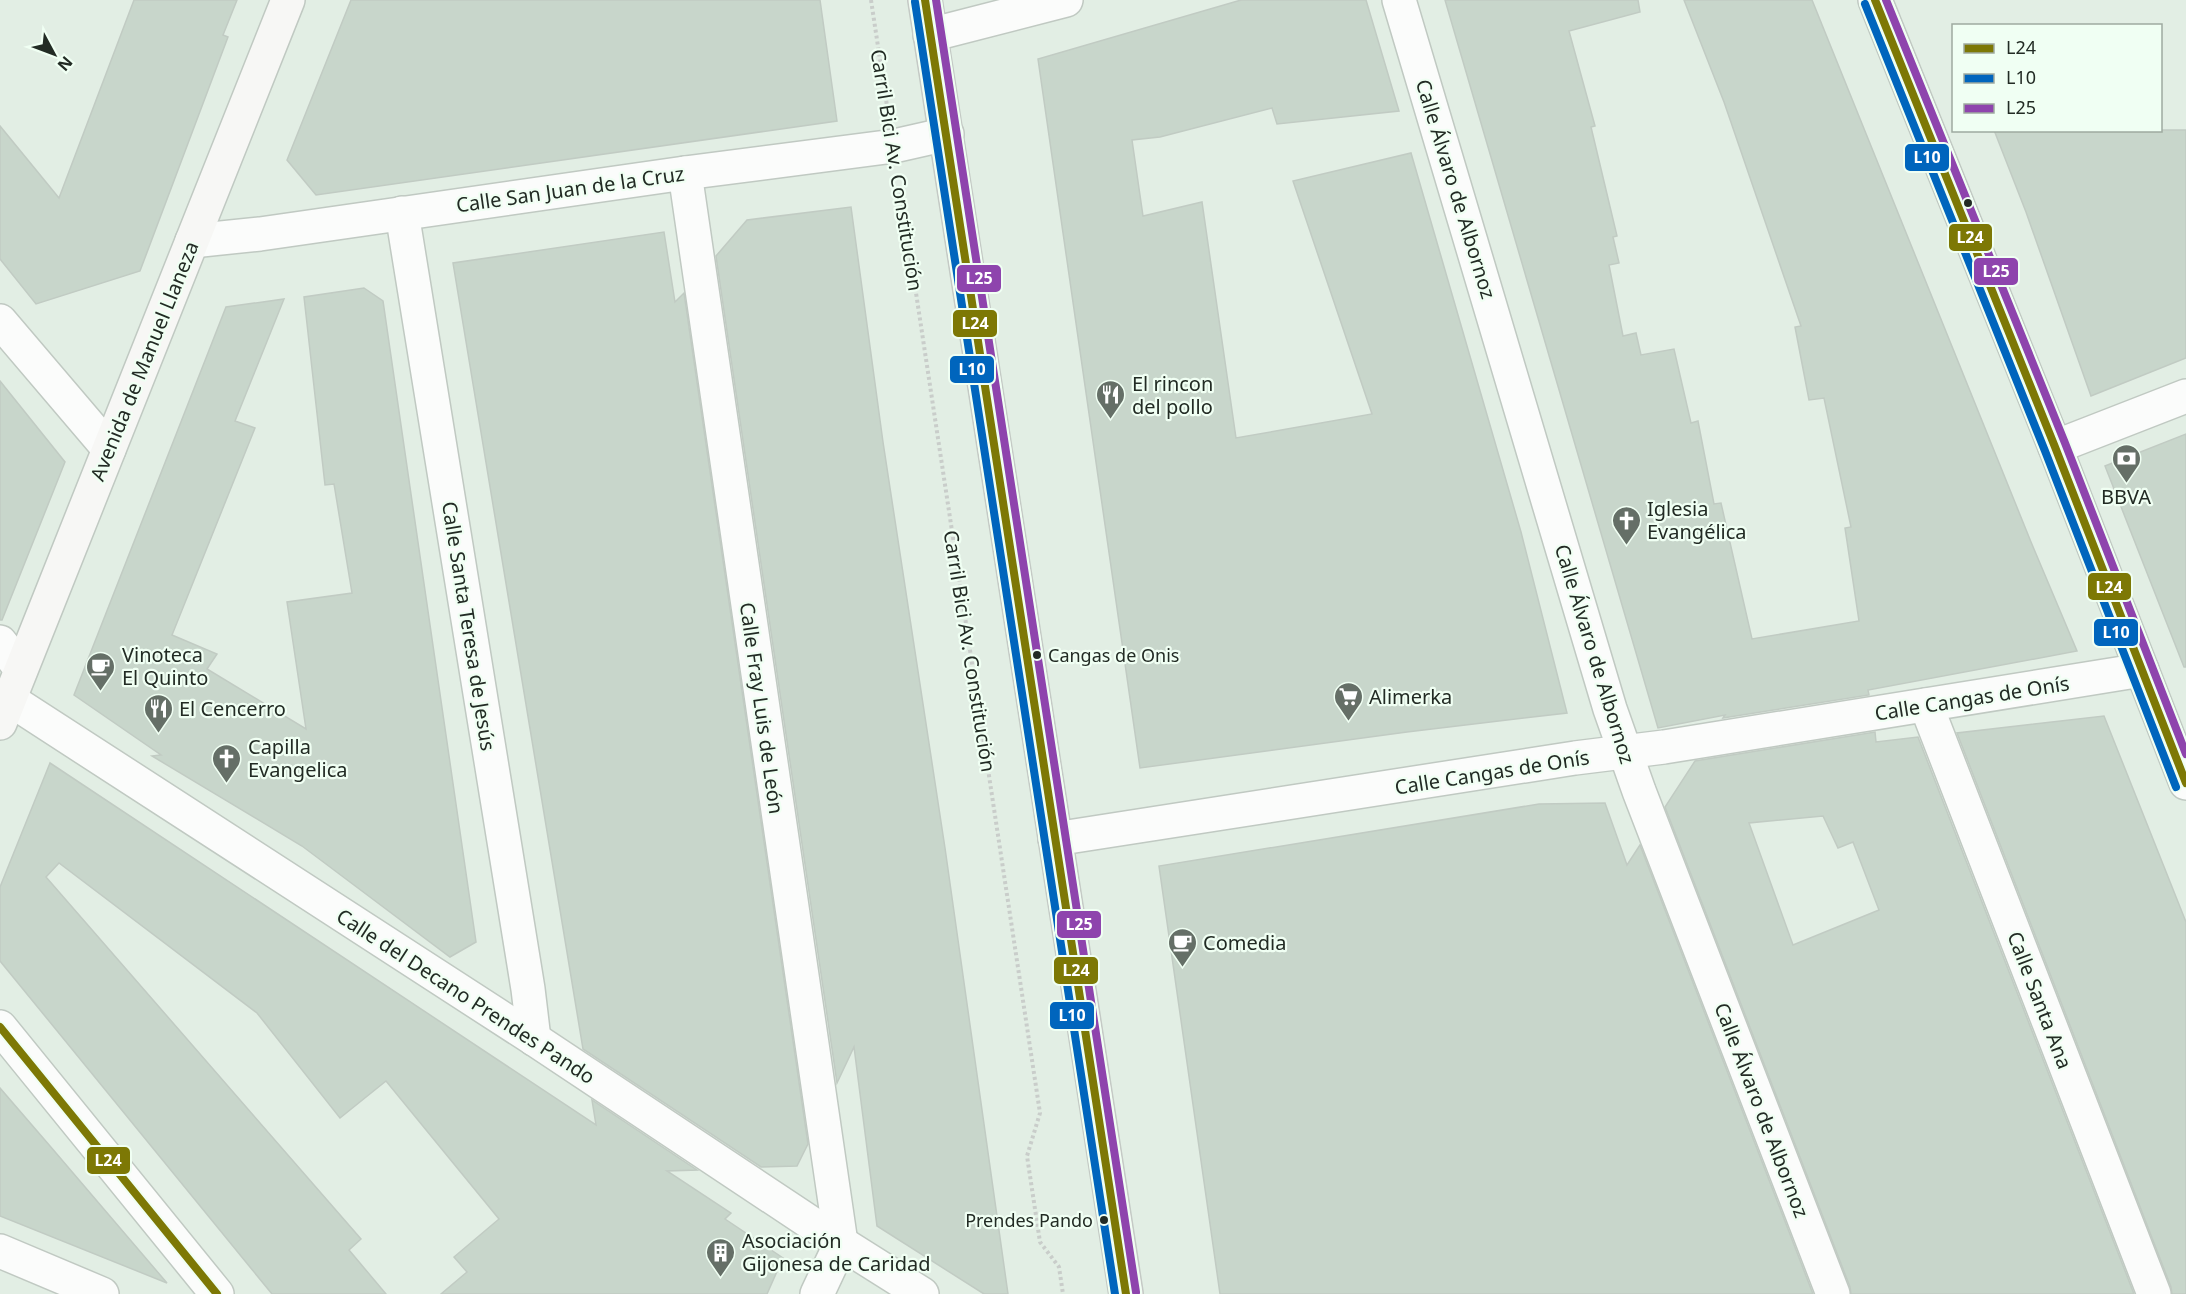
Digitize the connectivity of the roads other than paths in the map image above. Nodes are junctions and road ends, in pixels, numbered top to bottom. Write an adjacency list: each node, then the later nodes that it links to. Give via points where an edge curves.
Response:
1 (288, 0): 10 (main road, Avenida de Manuel Llaneza)
2 (925, 0): 6 (main road)
3 (1066, 0): 6 (street)
4 (1400, 0): 20 (street, Calle Álvaro de Albornoz)
5 (1875, 0): 13 (street)
6 (930, 35): 7 (main road)
7 (947, 134): 8 (street, Calle San Juan de la Cruz, via 894,146); 22 (main road)
8 (685, 173): 9 (street, Calle San Juan de la Cruz); 25 (street, Calle Fray Luis de León)
9 (402, 213): 10 (street, Calle San Juan de la Cruz); 24 (street, Calle Santa Teresa de Jesús)
10 (192, 241): 14 (main road, Avenida de Manuel Llaneza)
11 (0, 321): 14 (street)
12 (2186, 396): 13 (street)
13 (2055, 447): 17 (street)
14 (109, 449): 16 (main road, Avenida de Manuel Llaneza)
15 (0, 642): 16 (street)
16 (21, 669): 19 (main road, Avenida de Manuel Llaneza)
17 (2142, 670): 18 (street, Calle Cangas de Onís); 21 (street)
18 (1926, 705): 20 (street, Calle Cangas de Onís); 33 (street, Calle Santa Ana)
19 (5, 711): 24 (street, Calle del Decano Prendes Pando)
20 (1625, 752): 22 (street, Calle Cangas de Onís); 32 (street, Calle Álvaro de Albornoz)
21 (2186, 783)
22 (1055, 839): 31 (main road)
23 (0, 1027): 28 (street)
24 (534, 1039): 25 (street, Calle del Decano Prendes Pando)
25 (840, 1243): 29 (street); 30 (street, Calle del Decano Prendes Pando)
26 (0, 1251): 27 (street)
27 (102, 1294)
28 (217, 1294)
29 (816, 1294)
30 (922, 1294)
31 (1126, 1294)
32 (1833, 1294)
33 (2154, 1294)

